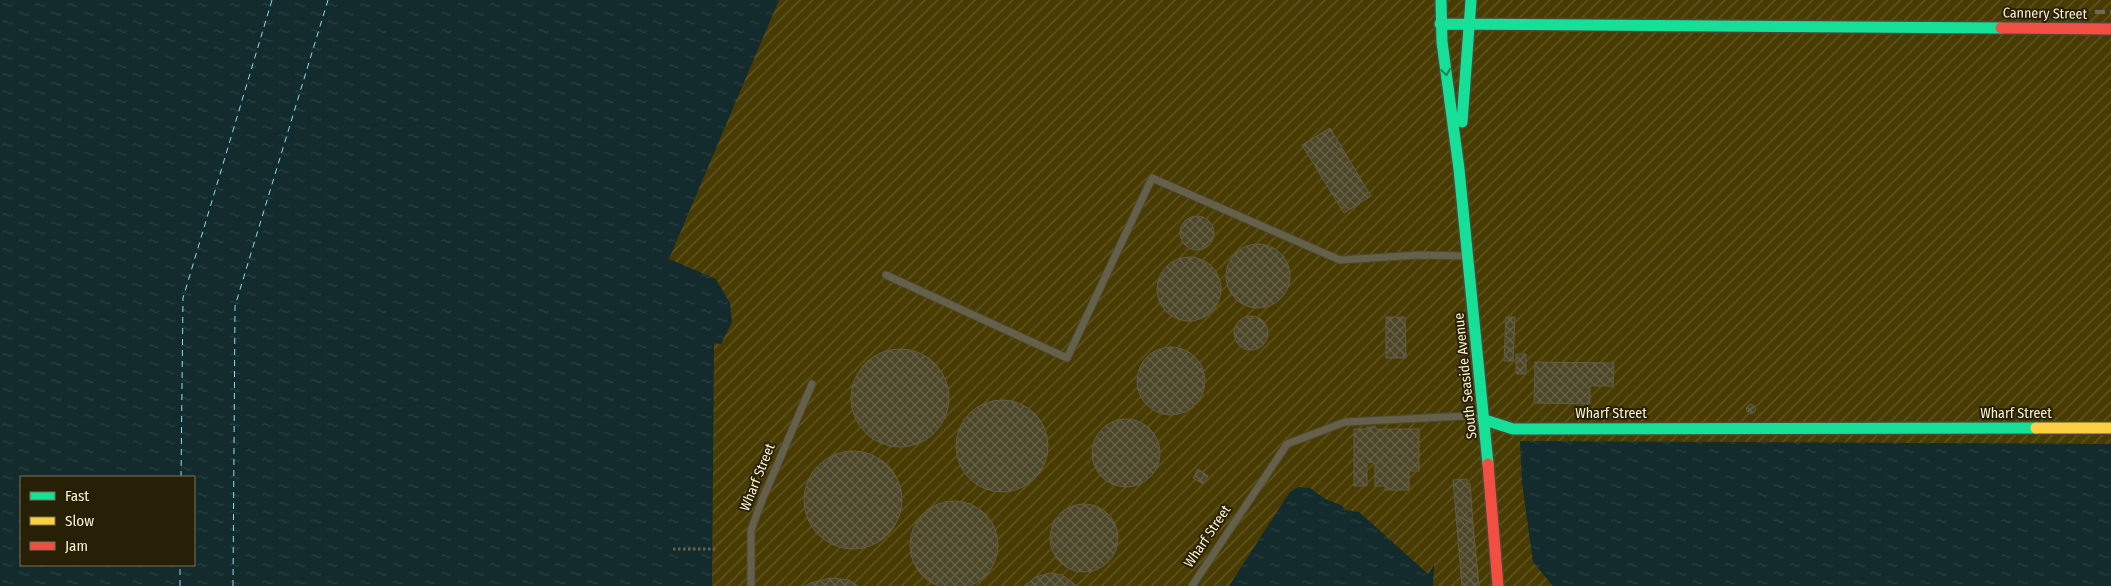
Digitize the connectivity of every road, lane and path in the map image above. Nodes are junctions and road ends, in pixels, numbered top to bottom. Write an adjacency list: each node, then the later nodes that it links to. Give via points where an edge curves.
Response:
1 (1441, 0): 3 (street, South Seaside Avenue)
2 (1471, 0): 4 (street, South Seaside Avenue)
3 (1440, 24): 4 (street, Cannery Street); 6 (street, South Seaside Avenue, one-way to 6)
4 (1468, 24): 5 (street, Cannery Street); 6 (street, South Seaside Avenue)
5 (2111, 29)
6 (1459, 164): 7 (street, South Seaside Avenue)
7 (1468, 256): 8 (lane, via 1419,255 1340,260 1152,178 1067,358); 10 (street, South Seaside Avenue)
8 (886, 275)
9 (812, 384): 14 (lane, Wharf Street, via 752,530)
10 (1485, 420): 11 (street, Wharf Street, via 1513,428); 15 (lane, Wharf Street, via 1466,416 1345,422 1287,444); 16 (street, South Seaside Avenue)
11 (2111, 428)
12 (673, 549): 13 (path)
13 (718, 549)
14 (751, 586)
15 (1192, 586)
16 (1498, 586)

